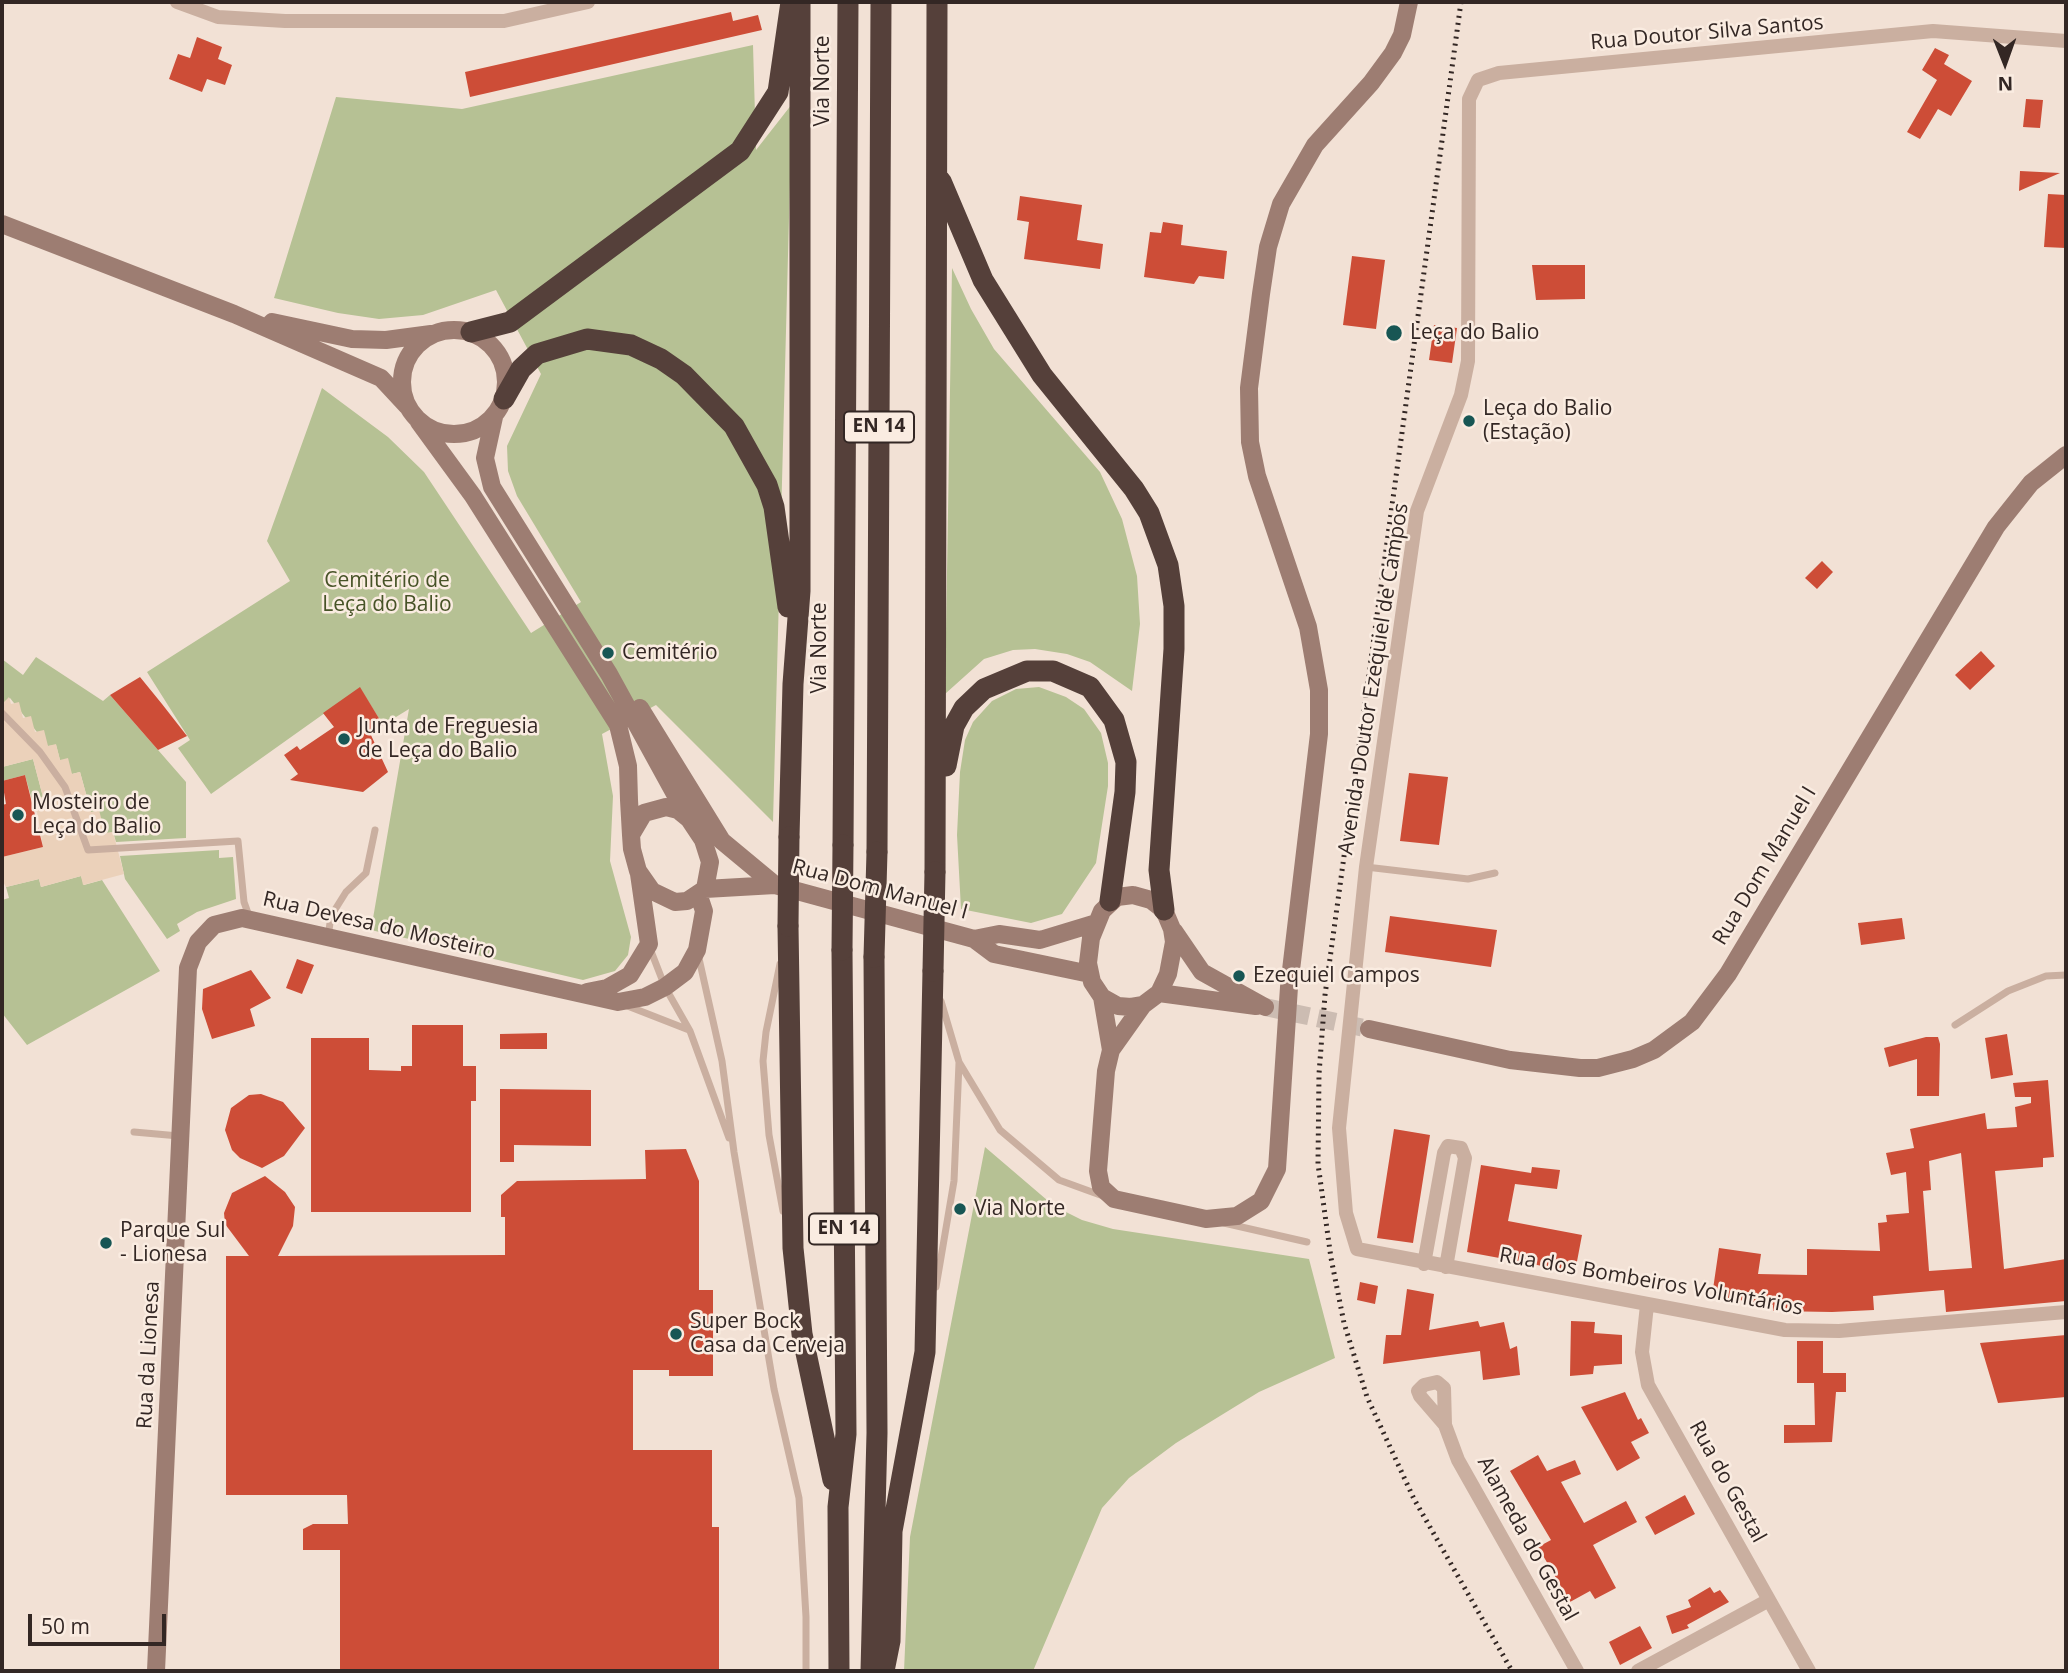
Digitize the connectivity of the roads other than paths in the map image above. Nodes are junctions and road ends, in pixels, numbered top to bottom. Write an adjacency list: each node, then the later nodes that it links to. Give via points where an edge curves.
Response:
1 (177, 2): 2 (street, via 218,17 285,21 504,21)
2 (588, 2)
3 (791, 2): 14 (highway, via 778,92 740,151 510,322)
4 (800, 2): 21 (highway, via 800,591)
5 (848, 2): 69 (highway, Via Norte / EN 14, bridge, via 842,950 845,1434)
6 (881, 2): 74 (highway, EN 14, bridge, via 874,957 877,1433)
7 (937, 2): 11 (highway)
8 (1409, 2): 60 (main road, via 1393,53 1303,162 1281,204 1268,247 1250,388 1250,442 1308,627 1319,690 1319,734 1289,987 1277,1168 1266,1194 1249,1210 1227,1219)
9 (2066, 41): 10 (street, Rua Doutor Silva Santos, via 1933,31 1499,73)
10 (1478, 80): 27 (street, Avenida Doutor Ezequiel de Campos, via 1469,99 1468,361 1461,395 1417,511)
11 (938, 173): 29 (highway); 35 (highway, via 983,280 1042,375 1134,489 1160,538 1174,606 1173,695 1159,870)
12 (2, 224): 13 (main road)
13 (234, 314): 15 (main road, via 352,339); 16 (main road, via 381,378)
14 (471, 332): 15 (main road, via 450,329); 17 (main road, via 489,342 502,358 507,379)
15 (431, 334): 16 (main road, via 414,348 404,365 401,386)
16 (407, 405): 18 (main road)
17 (499, 408): 18 (main road, via 478,429 458,435 437,432); 20 (main road, via 485,458 492,487); 21 (highway, via 521,369 537,354 587,339 631,345 661,359 715,404 756,462 774,507 787,589)
18 (419, 422): 25 (main road, via 473,496 618,725 628,766)
19 (2066, 455): 52 (main road, Rua Dom Manuel I, via 2031,483 1982,547 1728,974 1692,1022 1654,1050 1633,1059 1580,1069)
20 (609, 674): 23 (main road); 31 (main road, via 642,710 722,841)
21 (793, 684): 69 (highway, bridge, via 788,926 793,1248 802,1334)
22 (2, 713): 34 (lane, via 40,752 65,787 88,850 238,841 244,902)
23 (689, 819): 25 (main road, via 678,810 654,808 643,813); 26 (main road)
24 (375, 830): 37 (lane, via 366,873 346,892 331,916)
25 (631, 835): 28 (main road)
26 (703, 840): 31 (main road, Rua Dom Manuel I, via 740,871); 32 (main road, via 710,862)
27 (1366, 867): 30 (lane, via 1468,879); 62 (street, Avenida Doutor Ezequiel de Campos, via 1339,1128 1346,1213)
28 (638, 871): 32 (main road, via 663,898 687,901); 39 (main road)
29 (935, 872): 33 (highway, via 948,745 964,708 984,689 1006,678 1027,671 1053,671 1090,687 1102,701 1114,720 1126,762); 42 (highway, bridge)
30 (1495, 873)
31 (768, 880): 32 (main road, Rua Dom Manuel I); 38 (main road, Rua Dom Manuel I)
32 (702, 892): 40 (main road, via 704,911)
33 (1110, 901): 35 (main road, via 1125,895 1142,896); 36 (main road)
34 (252, 920): 37 (main road, Rua Devesa do Mosteiro); 41 (main road, Rua Devesa do Mosteiro, via 233,918 214,925)
35 (1168, 920): 47 (main road, via 1171,963); 47 (main road, via 1202,972 1265,1007)
36 (1096, 923): 38 (main road, Rua Dom Manuel I, via 1040,940 999,934); 43 (main road, via 1089,951)
37 (328, 938): 46 (main road, Rua Devesa do Mosteiro)
38 (974, 939): 43 (main road, Rua Dom Manuel I, via 994,954)
39 (649, 944): 45 (lane); 46 (main road, via 630,975 607,988)
40 (697, 950): 45 (main road, via 685,972); 58 (lane, via 722,1061)
41 (190, 958): 57 (main road, Rua da Lionesa)
42 (933, 971): 55 (lane); 67 (highway)
43 (1090, 974): 48 (main road)
44 (2066, 975): 51 (lane, via 2046,976 2008,991)
45 (666, 987): 49 (main road); 53 (lane)
46 (575, 993): 49 (main road, Rua Devesa do Mosteiro)
47 (1159, 993): 50 (main road)
48 (1102, 997): 50 (main road, via 1118,1006); 54 (main road)
49 (618, 1002): 53 (lane)
50 (1143, 1005): 54 (main road)
51 (1955, 1025)
52 (1368, 1029)
53 (690, 1031): 58 (lane)
54 (1111, 1050): 59 (main road, via 1098,1180 1106,1195)
55 (959, 1062): 59 (lane, via 1000,1130 1037,1164 1059,1180); 67 (lane, via 954,1181)
56 (134, 1132): 57 (lane)
57 (182, 1136): 71 (main road, Rua da Lionesa)
58 (734, 1152): 72 (lane, via 774,1389 799,1498)
59 (1114, 1199): 60 (main road)
60 (1206, 1219): 61 (lane)
61 (1307, 1242)
62 (1357, 1249): 63 (street, Rua dos Bombeiros Voluntários)
63 (1424, 1264): 64 (street, Rua dos Bombeiros Voluntários); 64 (street, via 1444,1153 1448,1146 1461,1148 1465,1158)
64 (1446, 1268): 65 (street, Rua dos Bombeiros Voluntários)
65 (1647, 1305): 66 (street, Rua dos Bombeiros Voluntários, via 1785,1330 1839,1331); 70 (street, Rua do Gestal, via 1642,1352 1648,1385)
66 (2066, 1312)
67 (925, 1352): 75 (highway, via 892,1531 890,1641)
68 (1445, 1425): 76 (street, Alameda do Gestal, via 1458,1460)
69 (838, 1507): 73 (highway, Via Norte / EN 14)
70 (1769, 1600): 77 (street); 78 (street, Rua do Gestal)
71 (156, 1671)
72 (806, 1671)
73 (839, 1671)
74 (872, 1671)
75 (884, 1671)
76 (1577, 1671)
77 (1638, 1671)
78 (1809, 1671)

